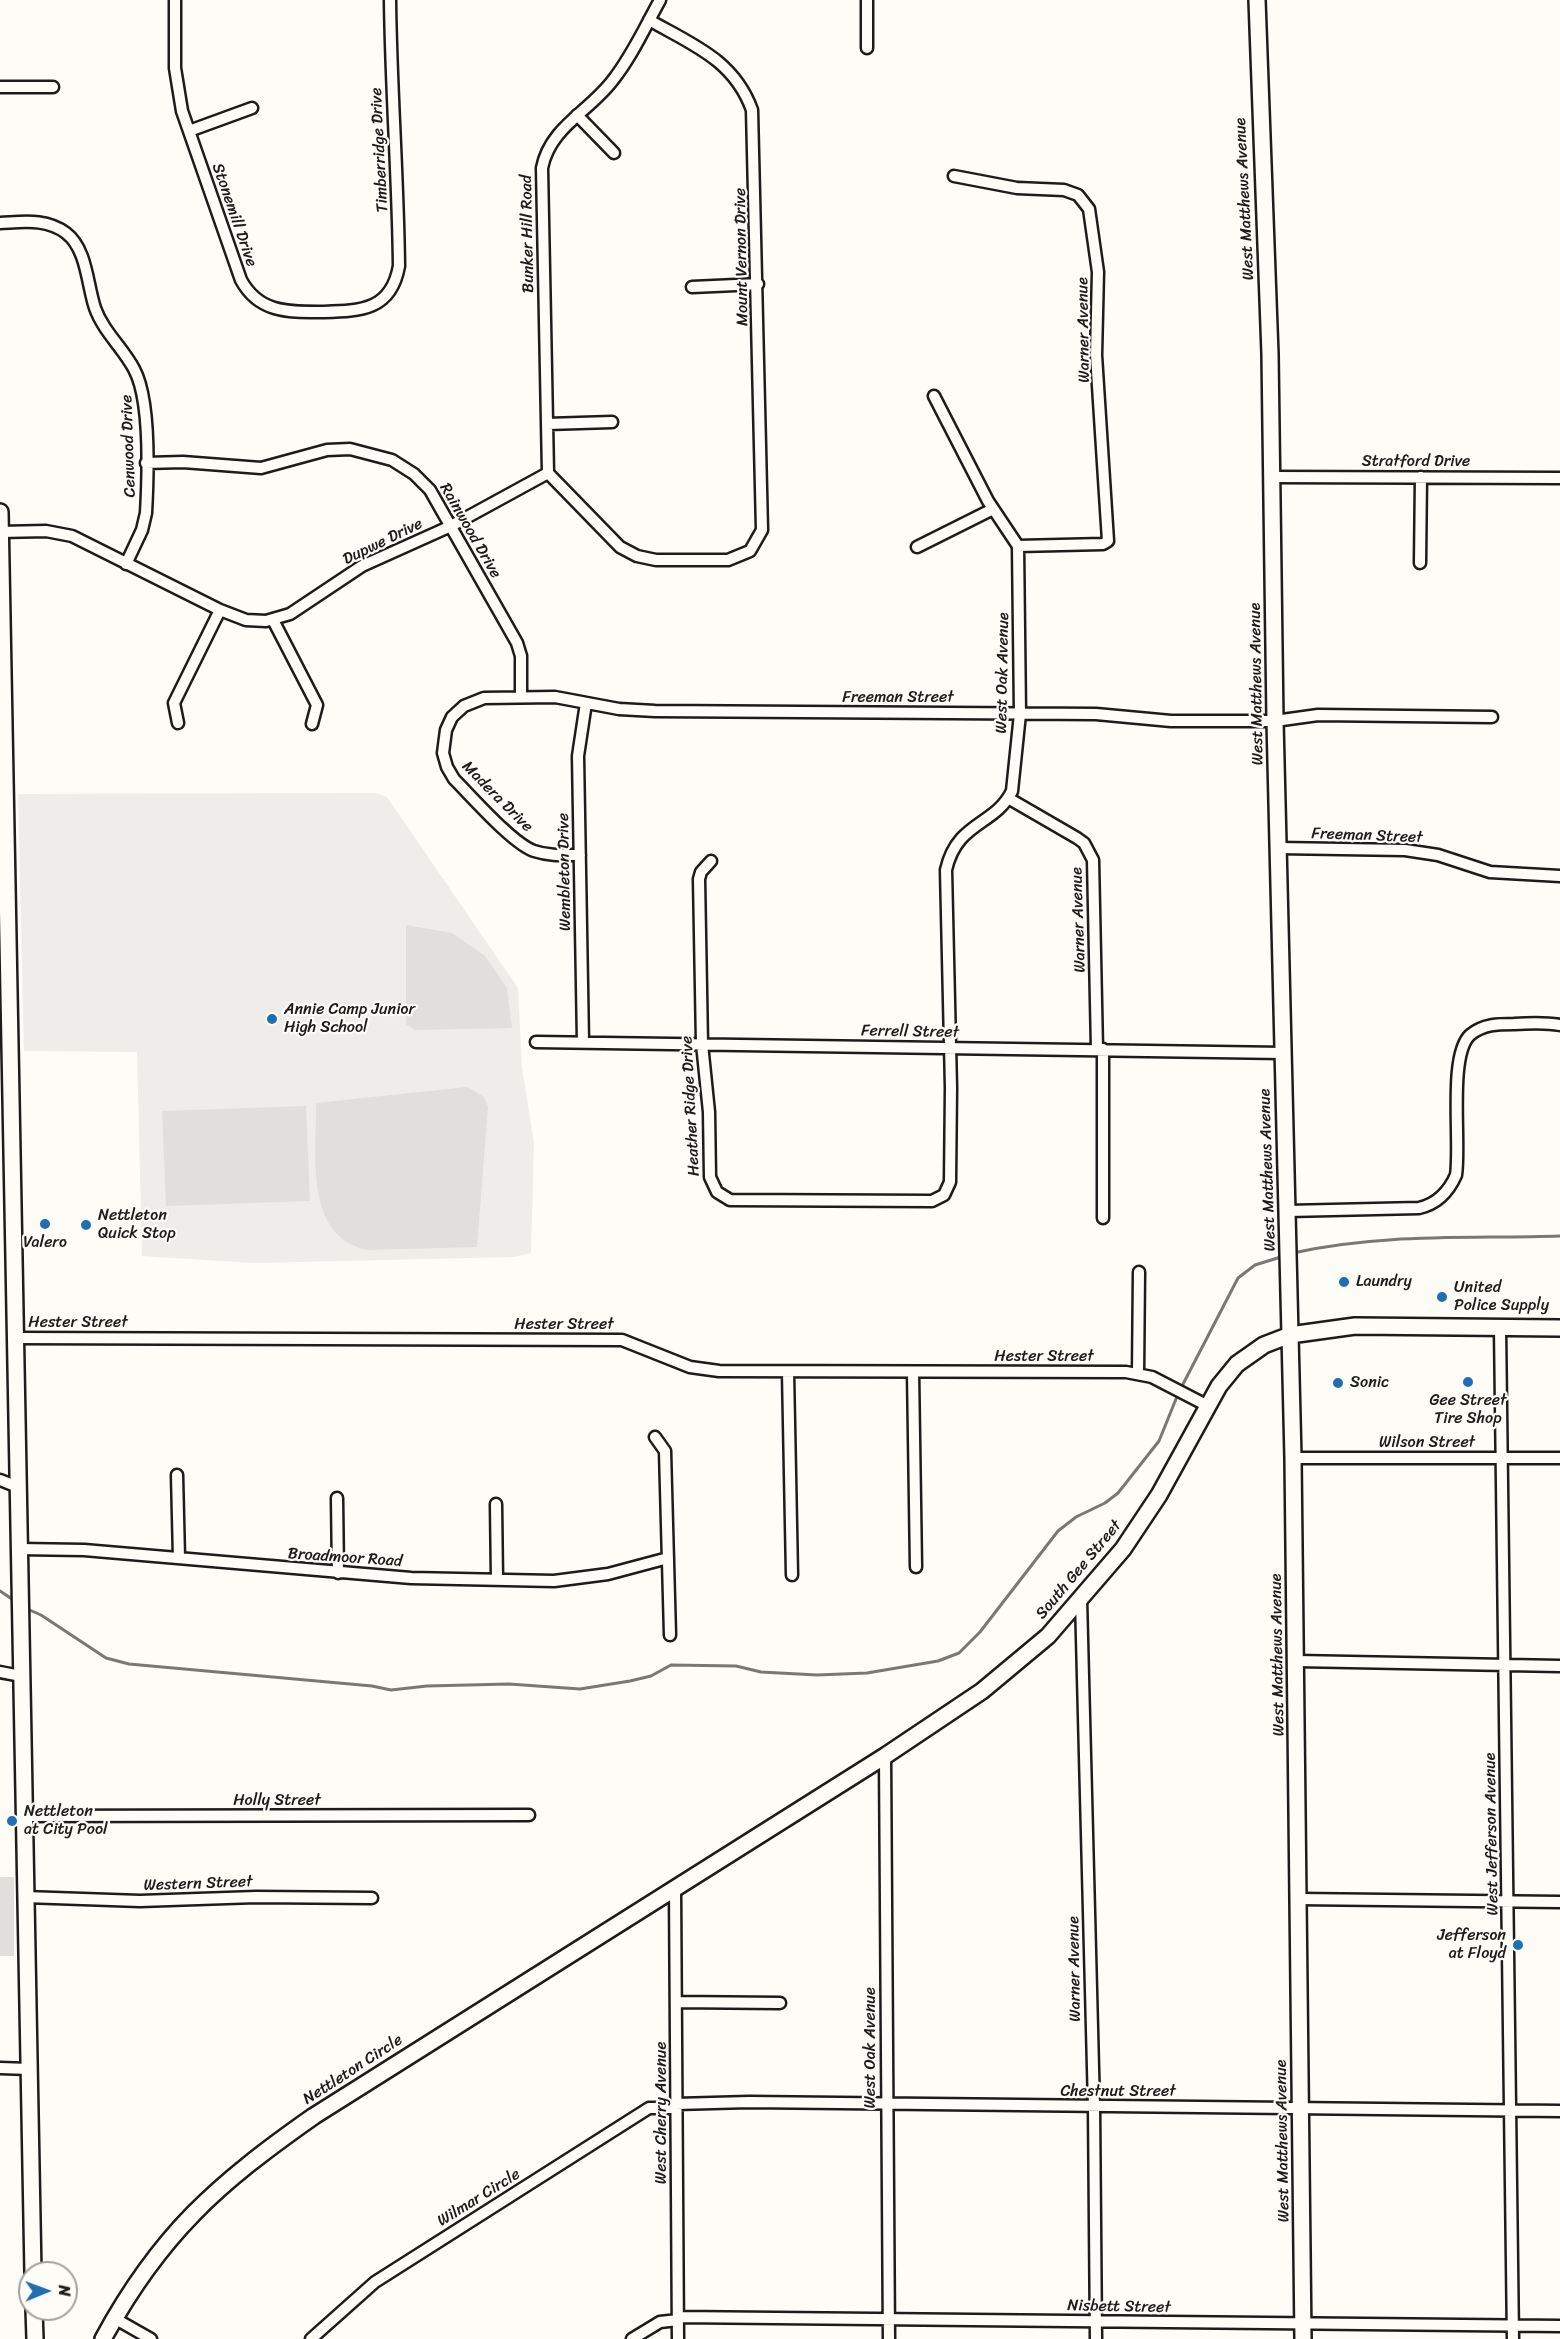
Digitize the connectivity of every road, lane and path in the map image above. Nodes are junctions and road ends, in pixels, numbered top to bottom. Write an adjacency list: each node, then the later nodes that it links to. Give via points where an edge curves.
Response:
1 (175, 0): 12 (street, Stonemill Drive, via 175,68)
2 (390, 0): 18 (street, Timberridge Drive, via 399,266)
3 (660, 0): 6 (street, Bunker Hill Road)
4 (867, 0): 7 (street)
5 (1257, 0): 24 (street, West Matthews Avenue)
6 (649, 20): 11 (street, Bunker Hill Road, via 612,82); 16 (street, Mount Vernon Drive, via 716,58 746,93 754,125)
7 (867, 48)
8 (0, 87): 9 (street)
9 (53, 87)
10 (252, 108): 12 (street)
11 (578, 115): 13 (street); 21 (street, Bunker Hill Road, via 551,141 542,168)
12 (189, 131): 18 (street, Stonemill Drive, via 241,280 254,298 283,312 362,310)
13 (614, 153)
14 (954, 176): 31 (street, Warner Avenue, via 1017,188 1064,190 1078,195 1089,209 1098,272 1096,355 1108,541)
15 (0, 224): 22 (street, Cenwood Drive, via 48,224 64,231 77,245 99,318 140,381 145,403)
16 (758, 284): 17 (street); 23 (street, Mount Vernon Drive, via 763,522 756,543 743,555 728,560 656,560 637,556 621,548)
17 (692, 287)
18 (387, 295)
19 (934, 396): 27 (street)
20 (612, 422): 21 (street)
21 (548, 424): 23 (street, Bunker Hill Road)
22 (146, 463): 29 (street, Rainwood Drive, via 261,468 327,450 364,450 414,474 430,490); 34 (street, Cenwood Drive, via 146,513)
23 (548, 473): 29 (street, Dupwe Drive)
24 (1271, 477): 25 (street, Stratford Drive); 41 (street, West Matthews Avenue)
25 (1421, 477): 26 (street, Stratford Drive); 33 (street)
26 (1560, 478)
27 (993, 509): 31 (street); 32 (street)
28 (0, 512): 30 (street)
29 (452, 526): 36 (street, Dupwe Drive, via 371,562 290,614); 37 (street, Rainwood Drive, via 517,643 521,656)
30 (0, 532): 34 (street, Dupwe Drive, via 46,531 72,536); 48 (street)
31 (1018, 546): 39 (street, West Oak Avenue)
32 (917, 547)
33 (1420, 563)
34 (126, 564): 35 (street, Dupwe Drive)
35 (220, 610): 36 (street, Dupwe Drive, via 246,620); 42 (street, via 174,704)
36 (273, 620): 43 (street, via 317,705)
37 (521, 696): 38 (street, Freeman Street); 46 (street, Madera Drive, via 484,698 452,717 443,740 447,767 454,779 518,842 549,855)
38 (586, 703): 39 (street, Freeman Street, via 656,711); 46 (street, Wembleton Drive, via 578,756)
39 (1020, 714): 41 (street, Freeman Street); 44 (street, West Oak Avenue)
40 (1492, 717): 41 (street, Freeman Street, via 1318,715)
41 (1275, 721): 45 (street, West Matthews Avenue)
42 (178, 723)
43 (312, 724)
44 (1008, 798): 54 (street, via 965,832 949,858); 55 (street, Warner Avenue, via 1077,838 1093,860)
45 (1278, 848): 49 (street, Freeman Street, via 1414,851 1491,872); 56 (street, West Matthews Avenue)
46 (580, 855): 52 (street, Wembleton Drive)
47 (711, 861): 53 (street, Heather Ridge Drive, via 699,879)
48 (3, 868): 63 (street)
49 (1560, 876)
50 (1560, 1025): 57 (street, via 1494,1024 1465,1041 1458,1060 1456,1175 1436,1202 1419,1208)
51 (536, 1042): 52 (street, Ferrell Street)
52 (583, 1042): 53 (street, Ferrell Street)
53 (702, 1044): 54 (street, Ferrell Street); 54 (street, Heather Ridge Drive, via 710,1177 713,1187 726,1199 932,1201 944,1195 950,1182)
54 (949, 1048): 55 (street, Ferrell Street)
55 (1100, 1049): 56 (street, Ferrell Street); 58 (street, Warner Avenue)
56 (1283, 1053): 57 (street, West Matthews Avenue)
57 (1288, 1211): 62 (street, West Matthews Avenue)
58 (1103, 1218)
59 (1138, 1272): 66 (street)
60 (1500, 1328): 61 (street, South Gee Street); 62 (street, South Gee Street, via 1355,1326); 70 (street, West Jefferson Avenue)
61 (1560, 1328)
62 (1290, 1335): 67 (street, South Gee Street, via 1264,1345 1237,1364); 69 (street, West Matthews Avenue)
63 (15, 1338): 64 (street, Hester Street, via 622,1340 690,1367); 74 (street)
64 (788, 1372): 65 (street, Hester Street); 82 (street)
65 (913, 1372): 66 (street, Hester Street); 80 (street)
66 (1138, 1374): 67 (street, Hester Street)
67 (1208, 1406): 84 (street, South Gee Street, via 1159,1495 1123,1549)
68 (656, 1437): 79 (street, via 665,1451)
69 (1293, 1458): 70 (street, Wilson Street); 86 (street, West Matthews Avenue)
70 (1501, 1458): 71 (street, Wilson Street); 87 (street, West Jefferson Avenue)
71 (1560, 1458)
72 (177, 1475): 78 (street)
73 (0, 1480): 74 (street)
74 (18, 1487): 77 (street)
75 (337, 1498): 81 (street)
76 (496, 1504): 83 (street)
77 (19, 1549): 78 (street, Broadmoor Road); 90 (street)
78 (179, 1558): 81 (street, Broadmoor Road)
79 (668, 1558): 83 (street, Broadmoor Road, via 568,1580); 85 (street)
80 (916, 1567)
81 (338, 1573): 83 (street, Broadmoor Road)
82 (792, 1575)
83 (497, 1580)
84 (1082, 1599): 91 (street, South Gee Street, via 1048,1636 982,1691); 106 (street, Warner Avenue)
85 (670, 1635)
86 (1297, 1661): 87 (street); 97 (street, West Matthews Avenue)
87 (1504, 1665): 88 (street); 98 (street, West Jefferson Avenue)
88 (1560, 1666)
89 (0, 1672): 90 (street)
90 (21, 1676): 93 (street)
91 (885, 1756): 94 (street, South Gee Street); 104 (street, West Oak Avenue)
92 (529, 1815): 93 (street, Holly Street)
93 (24, 1816): 95 (street)
94 (675, 1888): 100 (street, West Cherry Avenue); 111 (street, Nettleton Circle, via 314,2116 247,2163 171,2234)
95 (25, 1897): 96 (street, Western Street, via 140,1901); 103 (street)
96 (372, 1898)
97 (1298, 1899): 98 (street); 107 (street, West Matthews Avenue)
98 (1508, 1902): 99 (street); 108 (street, West Jefferson Avenue)
99 (1560, 1902)
100 (676, 2002): 101 (street); 105 (street, West Cherry Avenue)
101 (780, 2004)
102 (0, 2068): 103 (street)
103 (29, 2069): 110 (street)
104 (887, 2104): 105 (street, Chestnut Street); 106 (street, Chestnut Street); 113 (street, West Oak Avenue)
105 (676, 2106): 112 (street, West Cherry Avenue); 122 (street, Wilmar Circle, via 649,2108 375,2282)
106 (1094, 2107): 107 (street, Chestnut Street); 115 (street, Warner Avenue)
107 (1300, 2108): 108 (street, Chestnut Street); 118 (street, West Matthews Avenue)
108 (1510, 2111): 109 (street, Chestnut Street); 116 (street, West Jefferson Avenue)
109 (1560, 2111)
110 (33, 2261)
111 (114, 2318): 120 (street, Nettleton Circle); 121 (street)
112 (678, 2319): 113 (street, Nisbett Street); 123 (street, Nisbett Street, via 660,2322); 124 (street, West Cherry Avenue)
113 (888, 2320): 115 (street, Nisbett Street); 125 (street, West Oak Avenue)
114 (34, 2321): 119 (street)
115 (1096, 2322): 118 (street, Nisbett Street); 126 (street, Warner Avenue)
116 (1512, 2325): 117 (street, Nisbett Street); 118 (street, Nisbett Street); 127 (street, West Jefferson Avenue)
117 (1560, 2326)
118 (1303, 2332)
119 (35, 2339)
120 (103, 2339)
121 (151, 2339)
122 (311, 2339)
123 (632, 2339)
124 (678, 2339)
125 (889, 2339)
126 (1096, 2339)
127 (1513, 2339)

